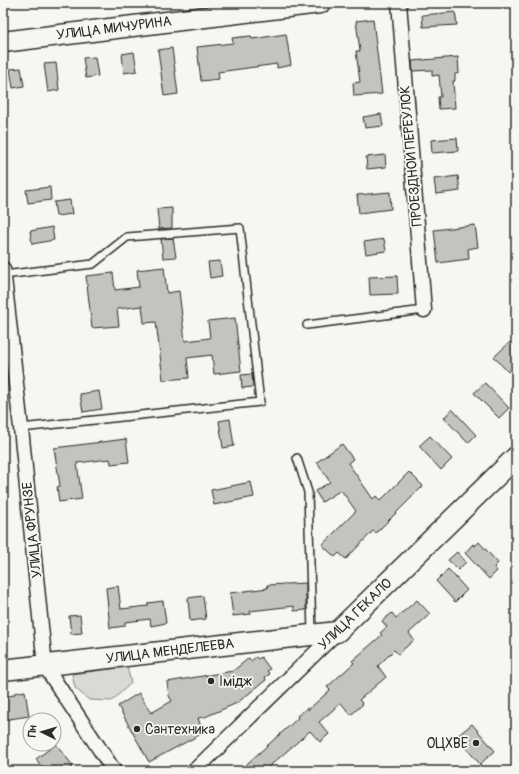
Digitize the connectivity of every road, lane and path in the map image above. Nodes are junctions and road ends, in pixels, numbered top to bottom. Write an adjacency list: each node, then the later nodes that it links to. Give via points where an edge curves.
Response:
1 (320, 3): 3 (main road, УЛИЦА МИЧУРИНА)
2 (399, 3): 5 (street, ПРОЕЗДНОЙ ПЕРЕУЛОК)
3 (3, 42)
4 (3, 272): 7 (street, УЛИЦА ФРУНЗЕ); 8 (lane, via 93,264 127,237 240,228 260,402)
5 (424, 310): 6 (lane)
6 (307, 325)
7 (8, 356): 8 (street, УЛИЦА ФРУНЗЕ)
8 (21, 428): 13 (street, УЛИЦА ФРУНЗЕ)
9 (516, 457): 11 (main road, УЛИЦА ГЕКАЛО)
10 (297, 458): 12 (lane, via 308,492)
11 (337, 632): 12 (main road, УЛИЦА МЕНДЕЛЕЕВА); 16 (street, УЛИЦА ГЕКАЛО)
12 (312, 635): 13 (main road, УЛИЦА МЕНДЕЛЕЕВА)
13 (45, 666): 14 (main road, УЛИЦА МЕНДЕЛЕЕВА); 15 (street, УЛИЦА ФРУНЗЕ)
14 (3, 670)
15 (114, 771)
16 (194, 771)

